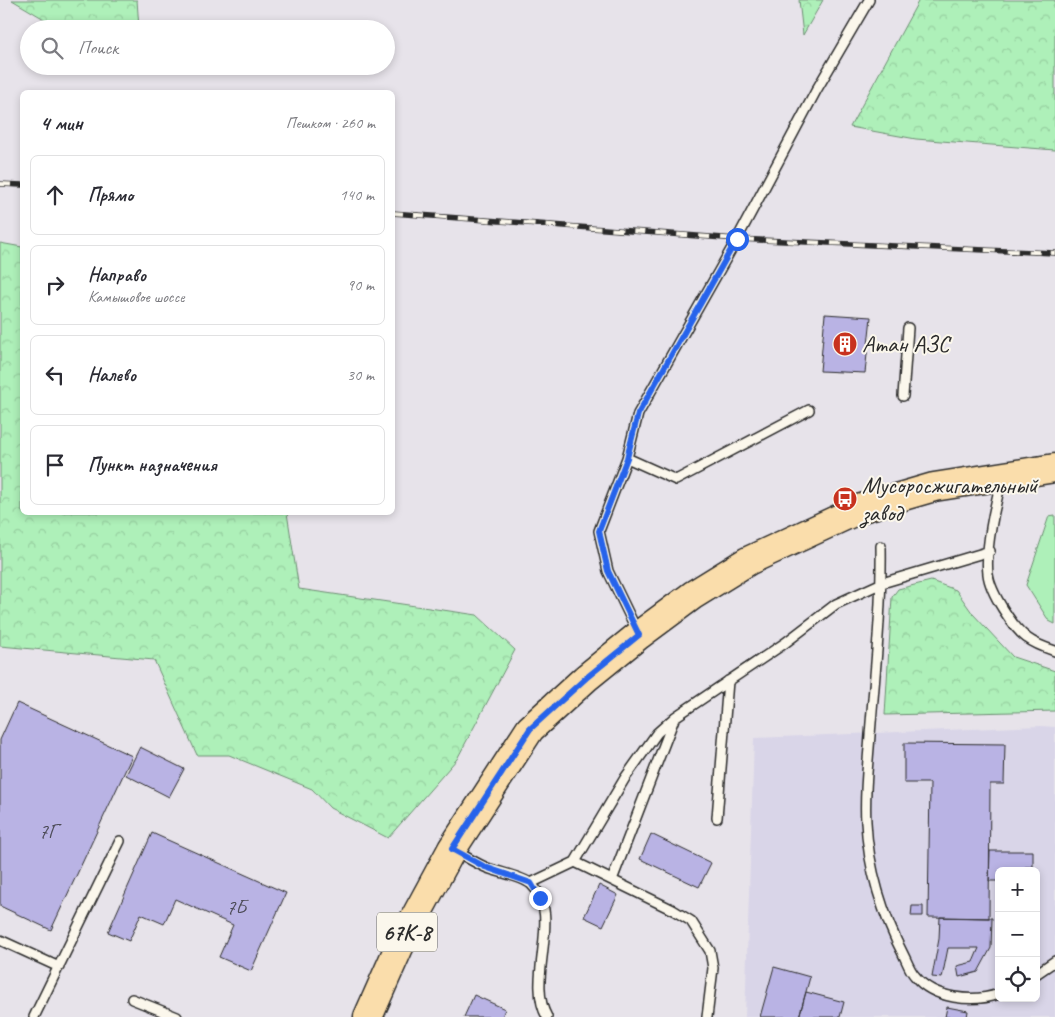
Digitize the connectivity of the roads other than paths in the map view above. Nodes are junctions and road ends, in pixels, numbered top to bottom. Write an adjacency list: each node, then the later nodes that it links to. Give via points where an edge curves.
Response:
1 (869, 0): 5 (lane, via 638,414)
2 (908, 328): 3 (lane)
3 (903, 396)
4 (810, 410): 5 (lane, via 676,480)
5 (627, 458): 11 (lane, via 599,531 608,571)
6 (1055, 468): 7 (main road, 67К-8)
7 (1003, 474): 9 (lane, via 994,511); 11 (main road, 67К-8, via 934,487 862,508 748,561 693,595)
8 (881, 546): 10 (lane)
9 (990, 551): 10 (lane); 12 (lane, via 988,575 998,600 1027,638)
10 (882, 583): 13 (lane, via 836,604 785,644); 25 (lane, via 866,823 876,885 896,940 915,976 936,992 957,998 984,999)
11 (639, 635): 17 (main road, 67К-8, via 530,729)
12 (1055, 651)
13 (728, 681): 14 (lane); 15 (lane)
14 (675, 717): 18 (lane, via 656,733); 19 (lane)
15 (717, 818)
16 (120, 841): 23 (lane)
17 (452, 849): 20 (lane, via 485,867); 30 (main road, 67К-8, via 399,946)
18 (575, 862): 19 (lane); 20 (lane)
19 (612, 880): 31 (lane, via 691,921 704,938 713,968)
20 (531, 883): 27 (lane, via 544,911 539,983)
21 (0, 940): 23 (lane)
22 (1055, 961): 24 (lane)
23 (59, 967): 28 (lane)
24 (1040, 971)
25 (995, 995)
26 (132, 999): 29 (lane)
27 (545, 1016)
28 (34, 1017)
29 (177, 1017)
30 (368, 1017)
31 (708, 1017)

